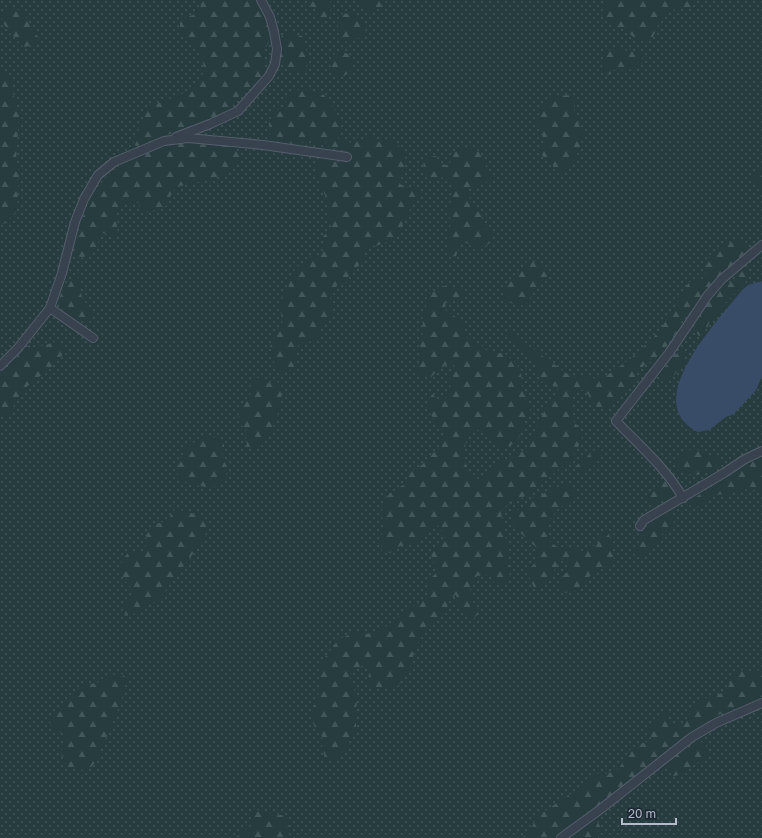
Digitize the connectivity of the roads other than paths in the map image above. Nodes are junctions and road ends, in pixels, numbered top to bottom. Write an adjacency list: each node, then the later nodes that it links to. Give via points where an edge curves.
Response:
1 (261, 0): 2 (lane, via 270,17 277,49 275,64 269,76 238,110)
2 (164, 142): 3 (lane, via 188,138 217,140); 5 (lane, via 114,162 98,175 84,199 75,222)
3 (347, 157)
4 (762, 245): 9 (lane, via 722,279 708,295 669,353 616,421 662,469)
5 (50, 308): 6 (lane); 7 (lane)
6 (93, 338)
7 (0, 366)
8 (762, 451): 9 (lane)
9 (683, 498): 10 (lane, via 644,520)
10 (640, 526)
11 (762, 703): 12 (lane, via 716,723 692,737)
12 (561, 838)

